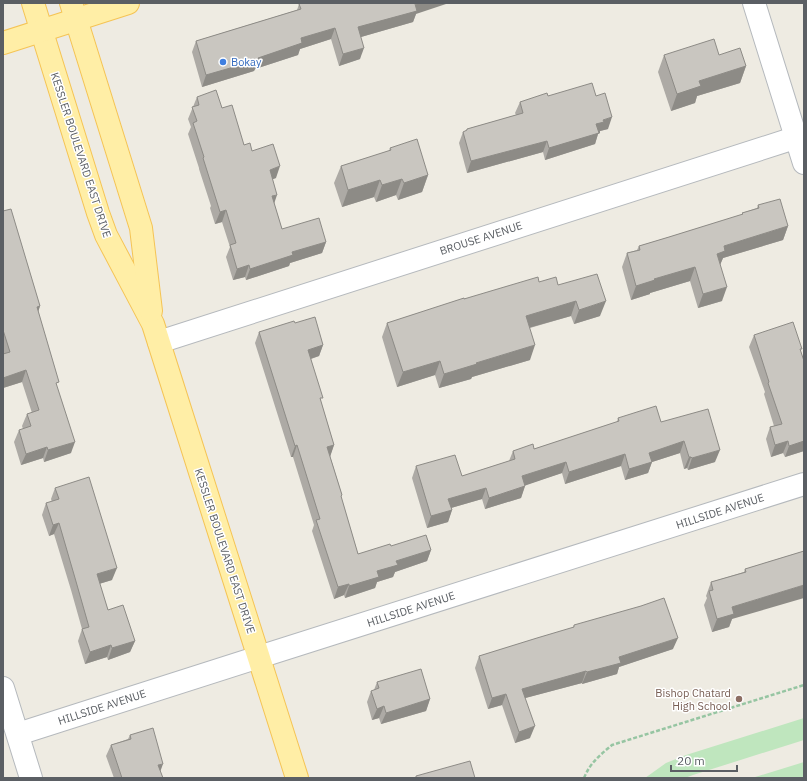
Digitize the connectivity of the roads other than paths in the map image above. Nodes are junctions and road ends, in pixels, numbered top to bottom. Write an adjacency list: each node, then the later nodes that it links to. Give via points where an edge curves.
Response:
1 (33, 3): 5 (main road, KESSLER BOULEVARD EAST DRIVE)
2 (128, 3): 4 (main road)
3 (754, 3): 7 (street)
4 (73, 11): 5 (main road); 9 (main road, KESSLER BOULEVARD EAST DRIVE, via 141,228)
5 (41, 31): 6 (main road); 9 (main road, KESSLER BOULEVARD EAST DRIVE, via 106,235)
6 (3, 43)
7 (800, 136): 8 (street); 9 (street, BROUSE AVENUE)
8 (804, 163)
9 (156, 333): 11 (main road, KESSLER BOULEVARD EAST DRIVE)
10 (804, 484): 11 (street, HILLSIDE AVENUE)
11 (259, 657): 13 (street, HILLSIDE AVENUE); 15 (main road, KESSLER BOULEVARD EAST DRIVE)
12 (3, 688): 13 (street)
13 (18, 734): 14 (street)
14 (31, 778)
15 (297, 778)

